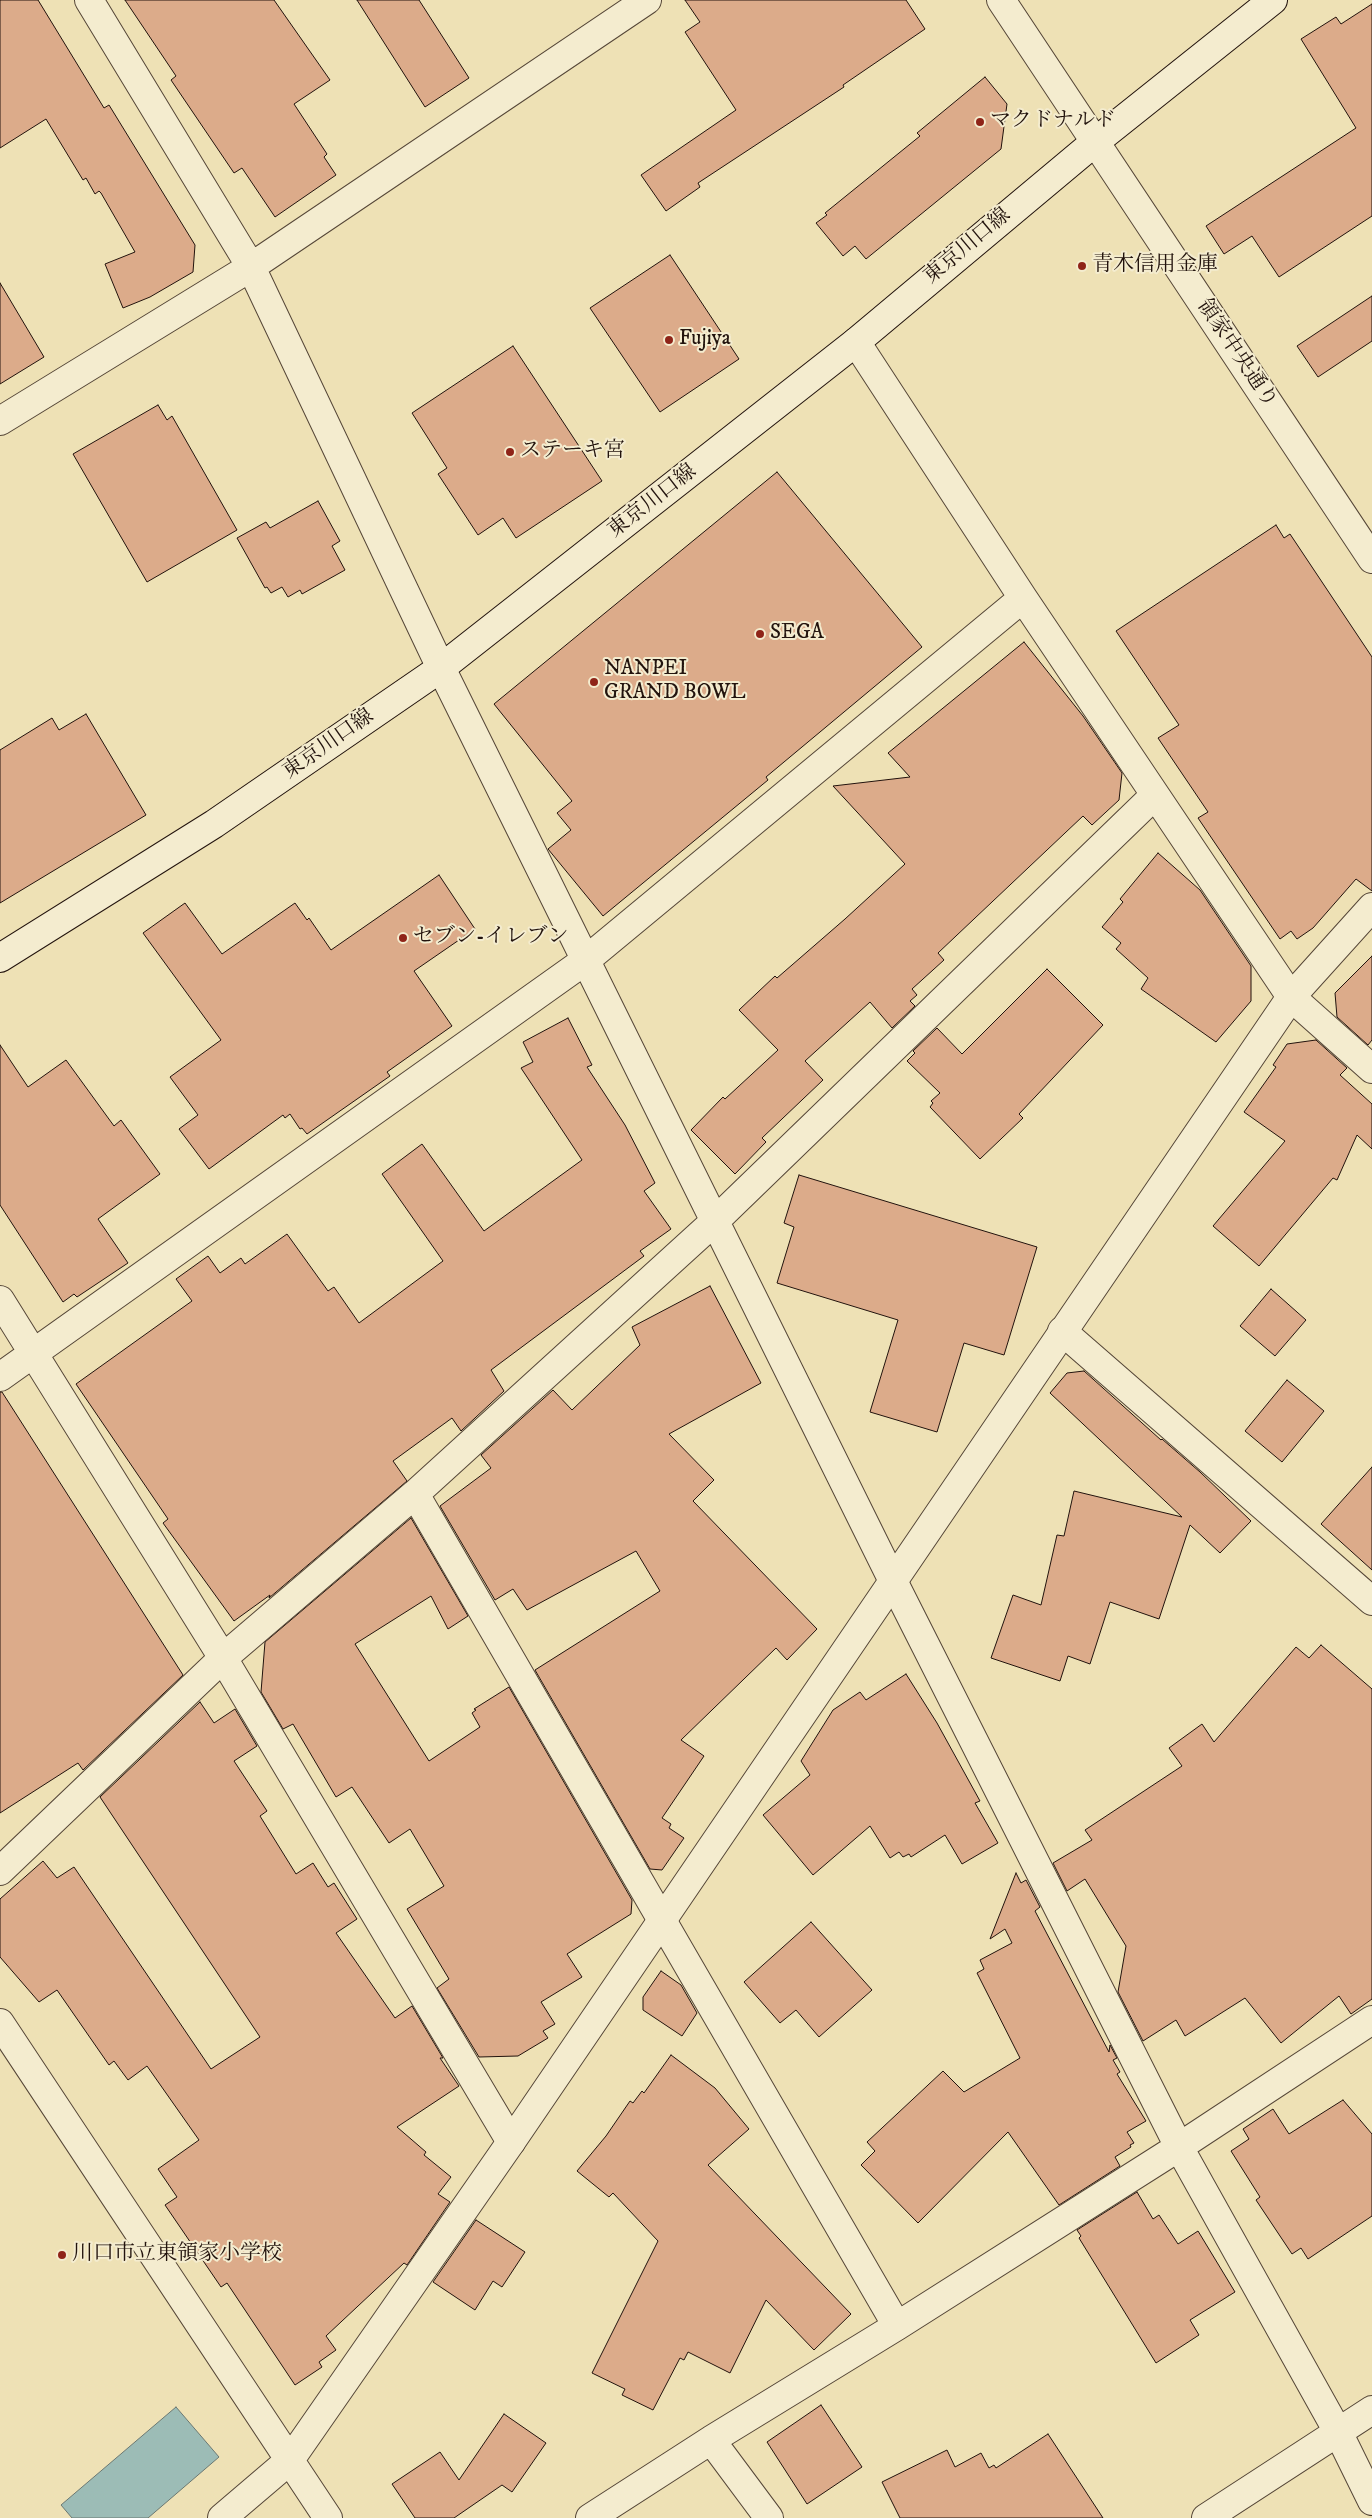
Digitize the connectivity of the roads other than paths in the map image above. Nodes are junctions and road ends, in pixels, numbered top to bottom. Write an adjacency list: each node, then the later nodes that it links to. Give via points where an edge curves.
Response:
1 (90, 0): 6 (street)
2 (647, 0): 6 (street)
3 (1002, 0): 5 (street, 領家中央通り)
4 (1273, 0): 5 (street, 東京川口線)
5 (1095, 142): 7 (street, 東京川口線); 9 (street, 領家中央通り)
6 (251, 267): 8 (street); 11 (street)
7 (856, 342): 10 (street); 11 (street, 東京川口線)
8 (0, 421)
9 (1372, 559)
10 (1023, 598): 12 (street); 15 (street)
11 (440, 668): 14 (street, 東京川口線, via 214,824); 15 (street)
12 (1155, 795): 16 (street); 18 (street)
13 (1372, 907): 16 (street)
14 (0, 958)
15 (586, 960): 18 (street); 21 (street)
16 (1291, 997): 17 (street); 20 (street)
17 (1372, 1069)
18 (715, 1221): 23 (street); 24 (street)
19 (0, 1300): 21 (street)
20 (1062, 1331): 24 (street); 25 (street)
21 (32, 1354): 22 (street); 26 (street)
22 (0, 1377)
23 (415, 1494): 26 (street); 28 (street)
24 (892, 1579): 28 (street); 32 (street)
25 (1372, 1601)
26 (223, 1658): 27 (street); 31 (street)
27 (0, 1871)
28 (662, 1919): 31 (street); 33 (street)
29 (1372, 2020): 32 (street)
30 (0, 2023): 37 (street)
31 (511, 2142): 37 (street)
32 (1180, 2147): 33 (street); 35 (street)
33 (897, 2326): 36 (street)
34 (1372, 2410): 35 (street)
35 (1338, 2432): 38 (street); 43 (street)
36 (711, 2440): 41 (street); 42 (street)
37 (290, 2460): 39 (street); 40 (street)
38 (1372, 2501)
39 (222, 2518)
40 (328, 2518)
41 (590, 2518)
42 (769, 2518)
43 (1206, 2518)

